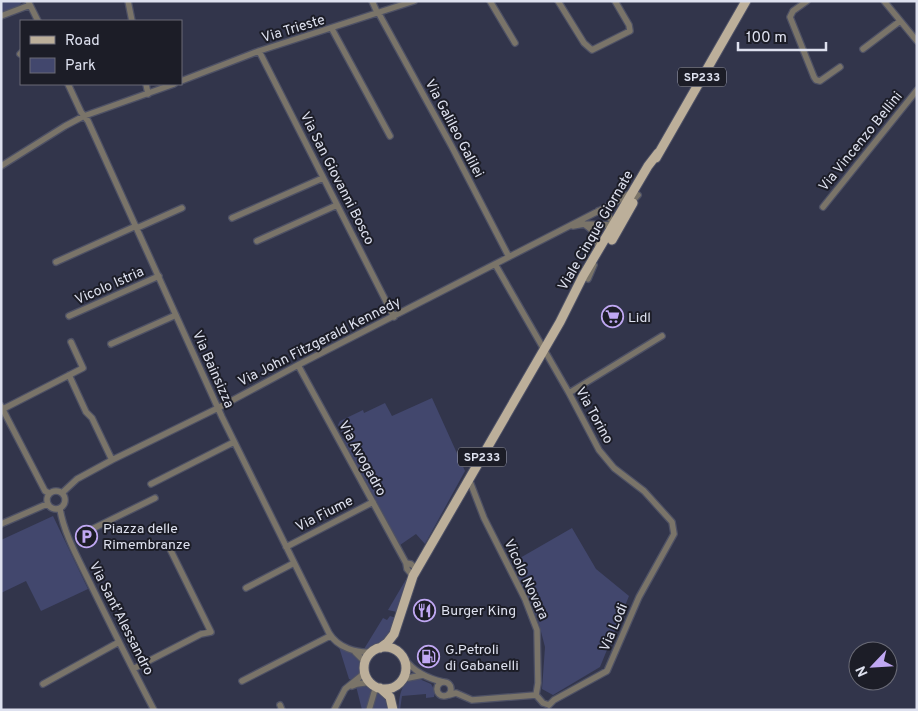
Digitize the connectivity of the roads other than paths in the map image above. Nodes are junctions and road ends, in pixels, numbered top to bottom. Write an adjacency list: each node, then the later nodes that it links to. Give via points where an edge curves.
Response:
1 (128, 1): 14 (street)
2 (372, 1): 11 (street, Via Galileo Galilei)
3 (414, 1): 11 (street, Via Trieste)
4 (490, 1): 18 (street)
5 (558, 1): 6 (street, via 584,43 592,50 630,31)
6 (615, 1)
7 (746, 1): 32 (main road, Viale Cinque Giornate / SP233)
8 (807, 1): 21 (street, via 790,17 814,77 820,81)
9 (884, 1): 15 (street)
10 (29, 3): 12 (street); 13 (street)
11 (378, 12): 16 (street, Via Trieste); 44 (street, Via Galileo Galilei)
12 (1, 16)
13 (38, 20)
14 (132, 20)
15 (900, 21): 17 (street); 19 (street)
16 (332, 28): 20 (street, Via Trieste); 29 (street)
17 (917, 41)
18 (515, 43)
19 (863, 49)
20 (259, 51): 22 (street, Via Trieste); 31 (street, Via San Giovanni Bosco)
21 (840, 67)
22 (182, 81)
23 (68, 85): 28 (street, Via Bainsizza)
24 (146, 85): 27 (street)
25 (171, 85): 27 (street)
26 (917, 90): 34 (street, Via Vincenzo Bellini)
27 (148, 94): 28 (street)
28 (84, 116): 30 (street); 40 (street, Via Bainsizza)
29 (390, 136)
30 (1, 166)
31 (323, 178): 33 (street, Via San Giovanni Bosco); 37 (street)
32 (636, 191): 36 (street, Via John Fitzgerald Kennedy); 39 (main road, Viale Cinque Giornate / SP233); 48 (main road, Viale Cinque Giornate / SP233)
33 (337, 205): 42 (street); 51 (street, Via San Giovanni Bosco)
34 (823, 207)
35 (182, 208): 40 (street)
36 (598, 211): 39 (street, via 609,216); 41 (street, Via John Fitzgerald Kennedy)
37 (232, 218)
38 (584, 224): 39 (street, Via John Fitzgerald Kennedy); 41 (street, Via John Fitzgerald Kennedy); 43 (street, via 596,235)
39 (613, 225): 43 (main road, Viale Cinque Giornate / SP233); 48 (street, via 610,239)
40 (137, 227): 45 (street); 47 (street, Via Bainsizza)
41 (563, 228): 44 (street, Via John Fitzgerald Kennedy)
42 (257, 241)
43 (598, 251): 52 (main road, Viale Cinque Giornate / SP233)
44 (509, 257): 46 (street, Via John Fitzgerald Kennedy)
45 (56, 262)
46 (495, 264): 51 (street, Via John Fitzgerald Kennedy); 56 (street, Via Torino)
47 (158, 276): 49 (street, Via Bainsizza); 50 (street, Vicolo Istria)
48 (588, 280): 52 (main road, Viale Cinque Giornate / SP233)
49 (176, 315): 55 (street); 61 (street, Via Bainsizza)
50 (69, 316)
51 (394, 316): 57 (street, Via John Fitzgerald Kennedy)
52 (560, 322): 56 (main road, Viale Cinque Giornate / SP233)
53 (662, 336): 59 (street)
54 (71, 342): 58 (street, via 83,368)
55 (111, 344)
56 (544, 350): 59 (street, Via Torino); 64 (main road, Viale Cinque Giornate / SP233)
57 (298, 365): 61 (street, Via John Fitzgerald Kennedy); 69 (street, Via Avogadro)
58 (69, 375): 60 (street); 63 (street)
59 (569, 393): 73 (street, Via Torino, via 599,450 614,468 649,496)
60 (2, 407): 66 (street, via 45,491)
61 (218, 408): 62 (street, Via Bainsizza); 63 (street, Via John Fitzgerald Kennedy)
62 (234, 442): 65 (street); 75 (street, Via Bainsizza)
63 (112, 460): 67 (street, Via John Fitzgerald Kennedy, via 77,479)
64 (469, 479): 78 (main road, Viale Cinque Giornate / SP233); 99 (street, Vicolo Novara, via 537,630)
65 (151, 484)
66 (49, 493): 67 (street, via 54,490); 70 (street)
67 (62, 493): 71 (street, via 65,501)
68 (155, 498): 74 (street)
69 (373, 502): 75 (street, Via Fiume); 78 (street, Via Avogadro, via 406,563 411,564)
70 (47, 504): 71 (street, via 53,509); 72 (street)
71 (60, 509): 82 (street, Via Sant'Alessandro, via 76,554)
72 (1, 524)
73 (674, 528): 101 (street, Via Lodi, via 674,534 639,597 607,671 554,700)
74 (88, 531)
75 (286, 547): 77 (street, Via Bainsizza)
76 (170, 549): 87 (street, via 211,632)
77 (294, 563): 79 (street); 81 (street, Via Bainsizza)
78 (415, 572): 80 (main road, Viale Cinque Giornate / SP233)
79 (246, 588)
80 (406, 593): 84 (main road, Viale Cinque Giornate / SP233, via 394,634 388,643); 85 (main road, Viale Cinque Giornate / SP233, via 398,636)
81 (330, 636): 83 (street); 90 (street)
82 (119, 642): 87 (street, Via Sant'Alessandro); 93 (street)
83 (354, 650): 84 (street); 86 (street)
84 (376, 650): 85 (main road, via 389,647); 86 (main road, SP233)
85 (402, 656): 88 (street); 91 (main road, SP233, via 406,669)
86 (365, 666): 95 (main road, SP233); 100 (street, via 361,676 345,689)
87 (133, 669): 102 (street, Via Sant'Alessandro)
88 (423, 675): 89 (street); 91 (street)
89 (430, 679): 92 (street); 96 (street)
90 (242, 682)
91 (400, 682): 95 (main road, via 391,688); 105 (main road, SP233)
92 (443, 682): 94 (street); 96 (street)
93 (42, 684)
94 (450, 685): 97 (street); 98 (street)
95 (375, 686): 100 (street, via 352,686); 104 (street); 105 (main road, SP233, via 390,697)
96 (437, 690): 97 (street, via 441,696)
97 (449, 695): 98 (street)
98 (461, 695): 99 (street, via 472,700)
99 (536, 695): 101 (street)
100 (342, 696): 103 (street)
101 (549, 707)
102 (154, 710)
103 (334, 710)
104 (369, 710)
105 (393, 710)

